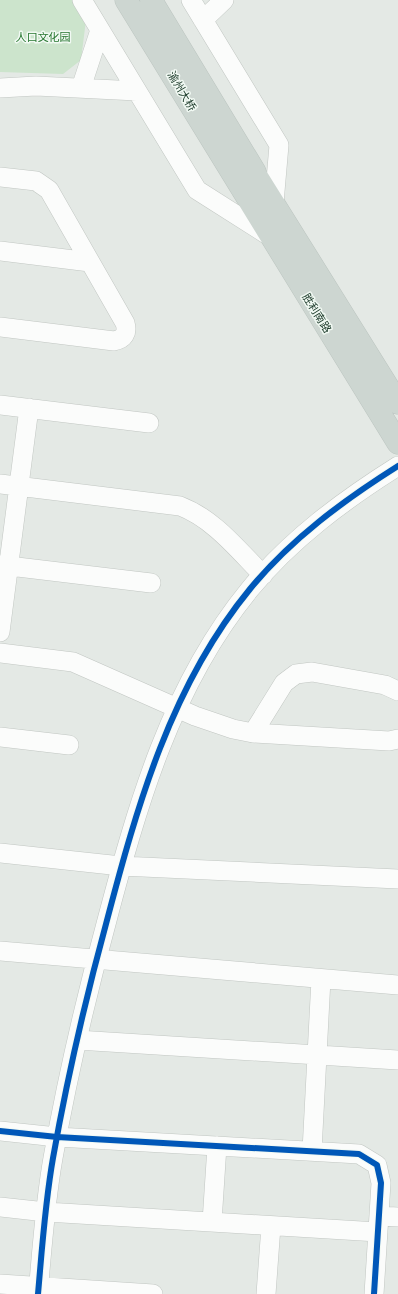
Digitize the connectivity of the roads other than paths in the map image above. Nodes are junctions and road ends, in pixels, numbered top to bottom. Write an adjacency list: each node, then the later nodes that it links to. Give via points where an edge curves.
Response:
1 (82, 0): 7 (street)
2 (126, 0): 11 (main road, 渝州大桥)
3 (151, 0): 11 (main road, 渝州大桥)
4 (191, 0): 6 (street)
5 (224, 0): 6 (street)
6 (203, 20): 13 (street, via 279,145)
7 (100, 30): 9 (street); 10 (street)
8 (0, 88): 9 (street)
9 (81, 88): 10 (street)
10 (137, 91): 14 (street, via 197,190)
11 (249, 175): 13 (main road, 胜利南路); 14 (main road, 胜利南路)
12 (0, 177): 16 (street, via 36,181 49,190)
13 (274, 203): 18 (main road, 胜利南路)
14 (271, 237): 22 (main road, 胜利南路)
15 (0, 251): 16 (street)
16 (90, 262): 17 (street, via 125,323 127,329 120,340)
17 (0, 327)
18 (398, 403)
19 (0, 405): 20 (street)
20 (29, 408): 21 (street); 25 (street)
21 (149, 423)
22 (398, 443)
23 (398, 466): 27 (street, via 331,512 288,548)
24 (0, 484): 25 (street)
25 (19, 487): 26 (street); 27 (street, via 180,506 196,512 210,522)
26 (4, 565): 28 (street); 29 (street)
27 (263, 575): 32 (street, via 250,588 218,632)
28 (151, 583)
29 (0, 632)
30 (0, 653): 32 (street, via 73,662)
31 (398, 691): 33 (street, via 385,685 312,672 296,674 284,683)
32 (176, 709): 33 (street, via 214,723); 38 (street, via 150,774)
33 (253, 733): 35 (street, via 389,741)
34 (0, 737): 36 (street)
35 (398, 739)
36 (69, 745)
37 (0, 853): 38 (street)
38 (121, 866): 39 (street); 41 (street)
39 (398, 879)
40 (0, 950): 41 (street)
41 (96, 959): 42 (street); 44 (street)
42 (321, 979): 43 (street); 45 (street)
43 (398, 985)
44 (77, 1040): 45 (street); 48 (street)
45 (317, 1055): 46 (street); 50 (street)
46 (398, 1060)
47 (0, 1131): 48 (street)
48 (57, 1136): 49 (street); 52 (street)
49 (217, 1146): 50 (street); 54 (street)
50 (312, 1151): 55 (street, via 359,1154 377,1165 381,1183)
51 (0, 1207): 52 (street)
52 (46, 1212): 54 (street); 58 (street)
53 (398, 1217): 55 (street)
54 (212, 1222): 56 (street)
55 (378, 1224): 56 (street); 61 (street)
56 (271, 1226): 60 (street)
57 (0, 1284): 58 (street)
58 (38, 1290): 59 (street)
59 (153, 1294)
60 (266, 1294)
61 (374, 1294)

